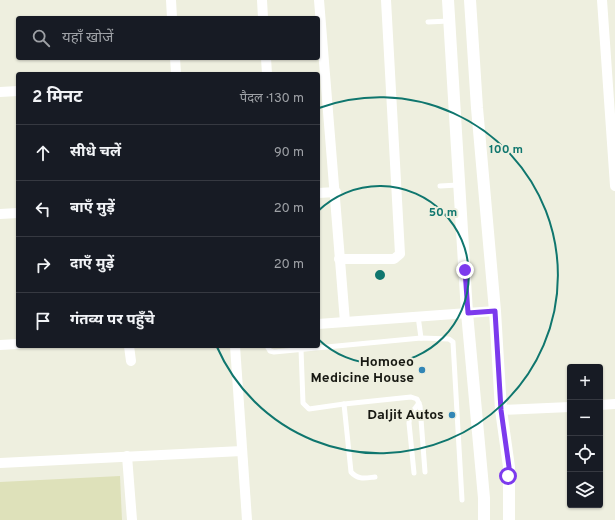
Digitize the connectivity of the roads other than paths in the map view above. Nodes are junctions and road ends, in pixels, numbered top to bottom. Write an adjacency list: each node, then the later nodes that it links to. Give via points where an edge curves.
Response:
1 (171, 0): 8 (street)
2 (262, 0): 9 (street)
3 (319, 0): 22 (street)
4 (386, 0): 26 (street, via 400,254 394,259)
5 (448, 0): 10 (street)
6 (470, 0): 27 (street)
7 (602, 0): 12 (street)
8 (172, 16)
9 (264, 16)
10 (449, 21): 11 (lane); 19 (street)
11 (428, 22)
12 (610, 44): 21 (street)
13 (175, 60): 15 (street)
14 (266, 60): 16 (street)
15 (176, 72)
16 (267, 72)
17 (16, 91): 18 (street)
18 (0, 92)
19 (459, 185): 20 (lane); 28 (street)
20 (440, 186)
21 (615, 186)
22 (336, 192): 23 (street); 26 (street)
23 (320, 193)
24 (16, 213): 25 (street)
25 (0, 214)
26 (339, 259): 30 (street)
27 (495, 311): 28 (street); 45 (street)
28 (468, 313): 29 (street); 55 (street)
29 (418, 316): 30 (street); 32 (lane)
30 (345, 322): 31 (street)
31 (320, 324)
32 (421, 338): 38 (lane); 52 (lane, via 449,339 453,342)
33 (16, 344): 34 (street)
34 (0, 345)
35 (129, 348): 39 (street)
36 (235, 348): 46 (street)
37 (268, 348): 38 (lane, via 274,352)
38 (301, 350): 41 (lane, via 305,406 309,409)
39 (131, 361)
40 (419, 403): 41 (lane, via 411,397); 49 (lane, via 410,415 409,423); 50 (lane)
41 (344, 404): 51 (lane, via 350,472 360,479)
42 (615, 404): 43 (street)
43 (603, 405)
44 (567, 406): 45 (street)
45 (501, 410): 56 (street, via 509,467)
46 (242, 450): 47 (street); 54 (street)
47 (127, 456): 48 (street); 53 (street)
48 (0, 463)
49 (414, 472)
50 (425, 472)
51 (375, 477)
52 (462, 500)
53 (132, 520)
54 (247, 520)
55 (484, 520)
56 (509, 520)

